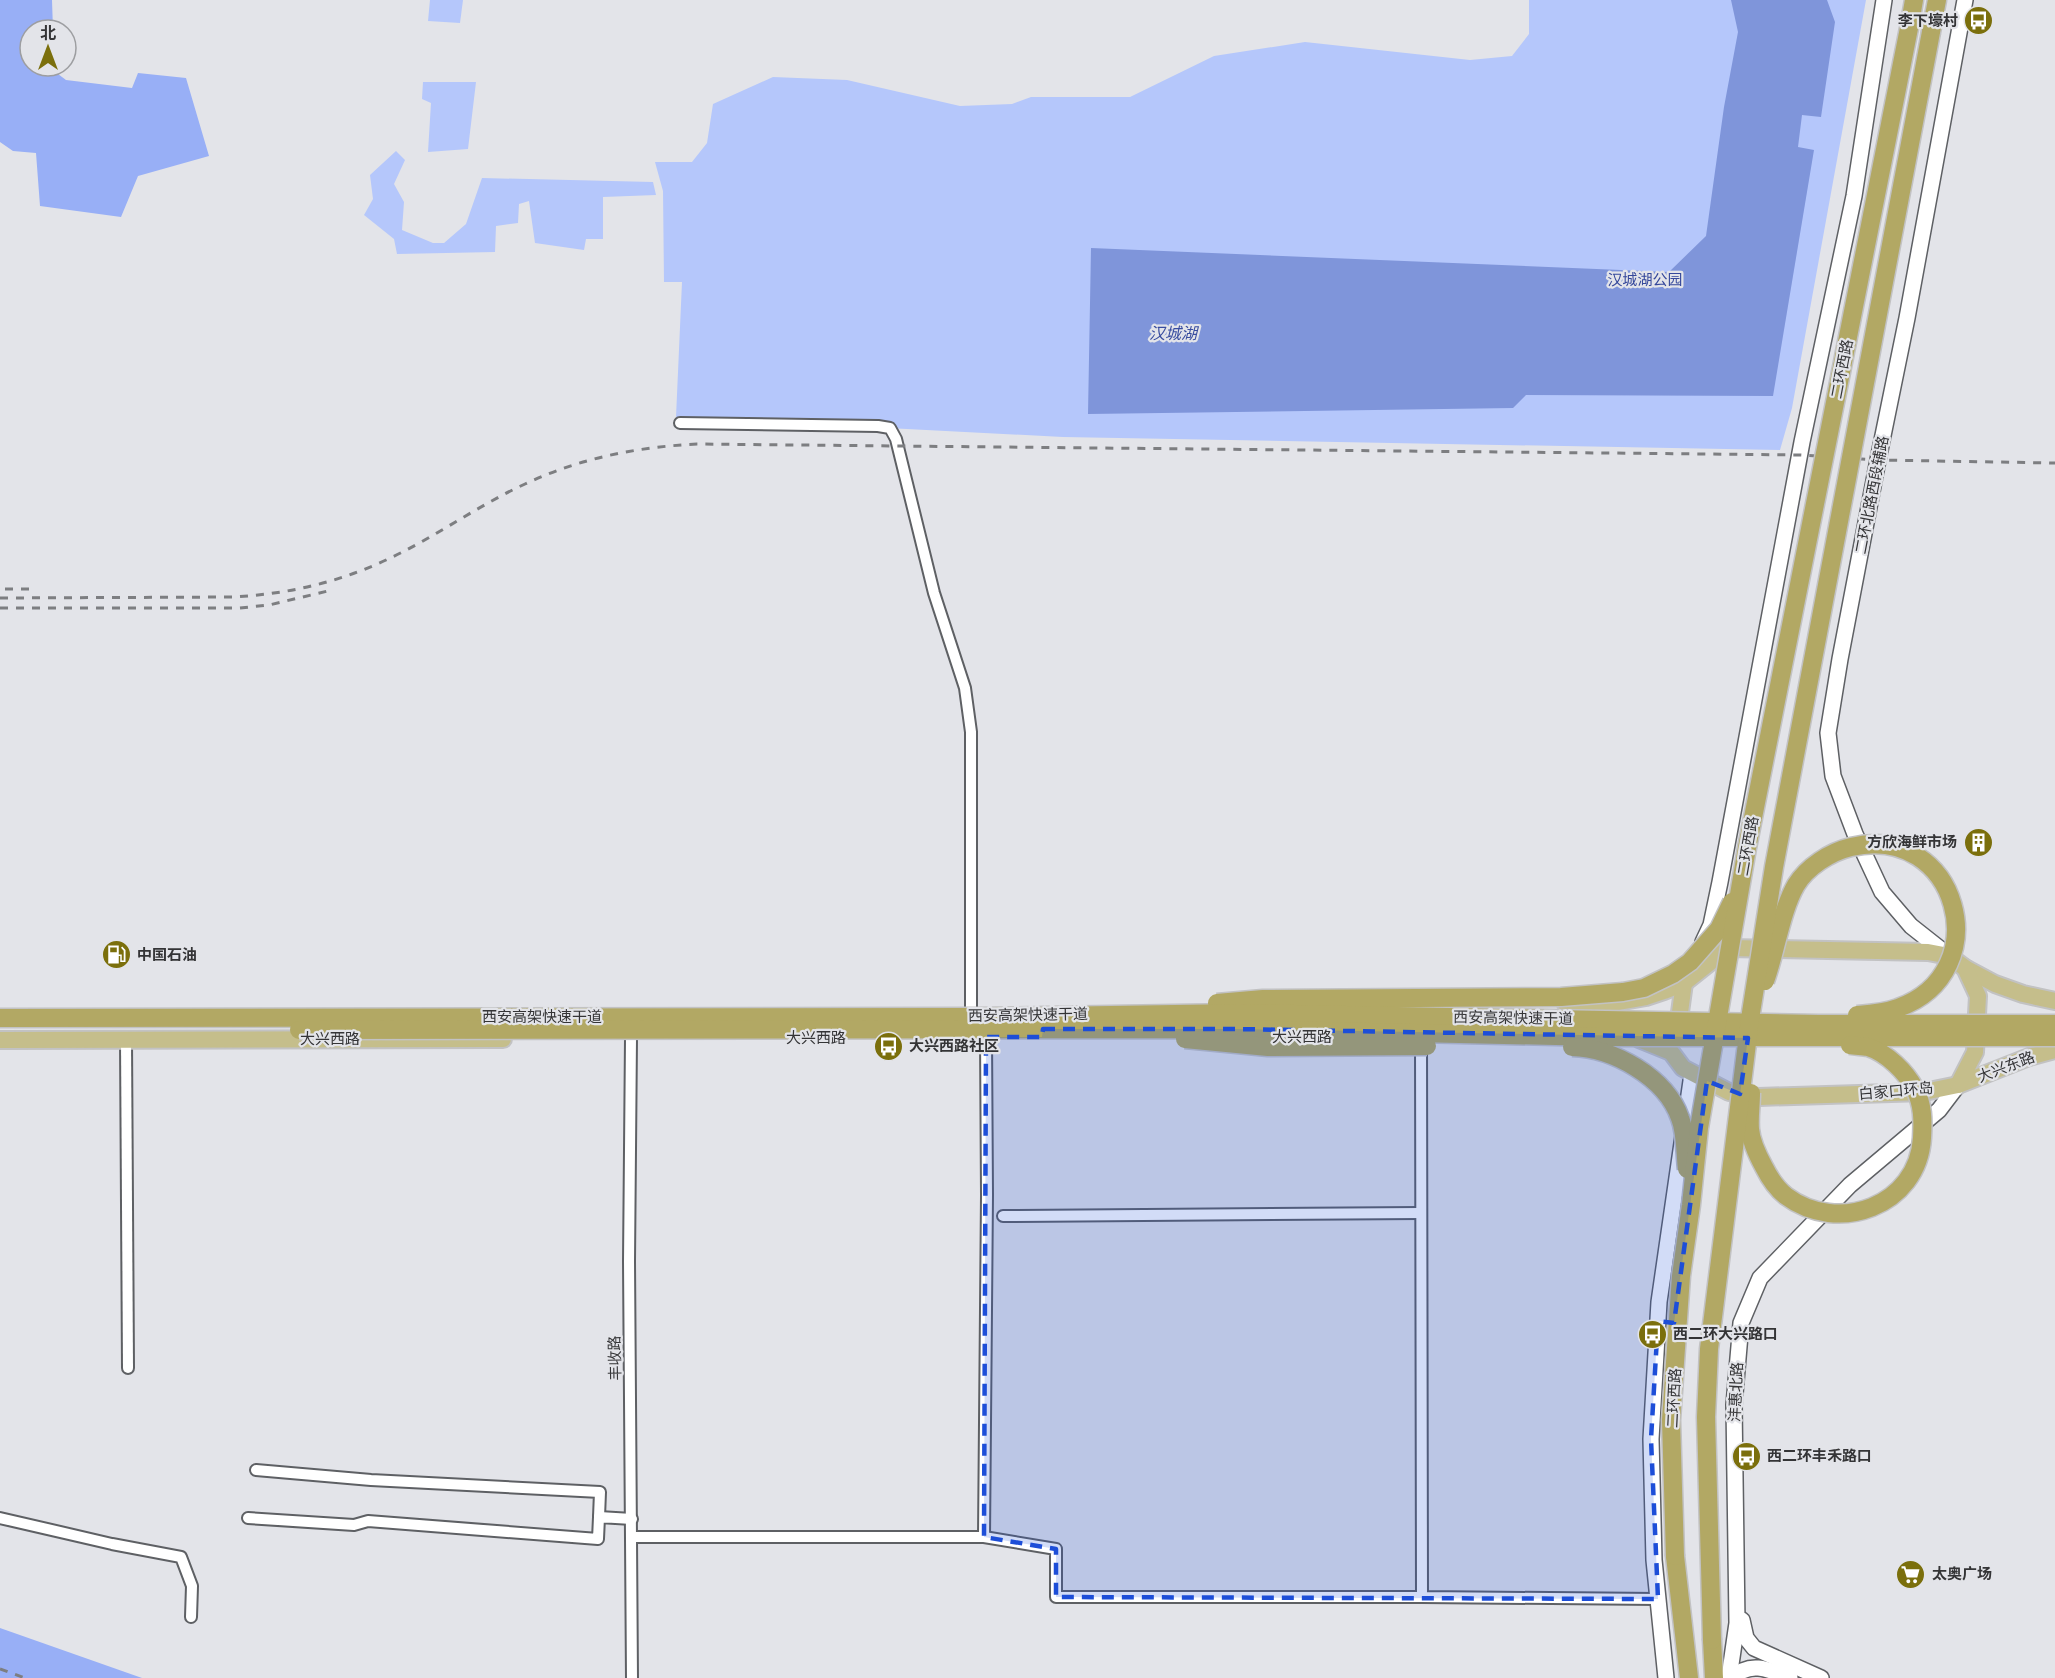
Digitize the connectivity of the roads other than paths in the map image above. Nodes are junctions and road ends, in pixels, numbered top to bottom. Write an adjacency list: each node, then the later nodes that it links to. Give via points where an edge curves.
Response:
1 (1884, 0): 9 (main road, via 1854,196 1802,442 1711,924)
2 (1914, 0): 6 (highway, 二环西路, bridge)
3 (1937, 0): 14 (highway, 二环西路, bridge, via 1774,867)
4 (1965, 0): 7 (main road, 二环北路西段辅路, via 1828,733 1833,776 1882,892 1911,926)
5 (680, 423): 11 (street, via 878,426 890,428 896,439 934,594 965,688 971,732)
6 (1747, 848): 15 (highway, bridge, via 1735,895 1719,929 1690,962 1644,988 1561,997 1263,999); 31 (highway, 二环西路, bridge, via 1699,1128)
7 (1949, 956): 8 (main road); 9 (main road, via 1928,952 1728,948)
8 (1965, 968): 10 (main road, via 1995,984); 28 (main road, via 1978,996 1975,1052)
9 (1684, 983): 11 (main road, 大兴西路, via 1646,997 1606,1004); 27 (main road, via 1677,1037)
10 (2055, 1001)
11 (971, 1008): 12 (main road, 大兴西路)
12 (0, 1010)
13 (0, 1018): 15 (highway, 西安高架快速干道, bridge, via 978,1017)
14 (1750, 1019): 16 (highway, bridge, via 1797,883 1824,858 1860,845 1882,844 1921,858 1946,887 1955,916 1953,955 1944,971 1934,985 1897,1008); 23 (highway, bridge, via 1750,1130 1758,1158 1770,1178 1785,1196 1812,1210 1844,1214 1869,1209 1904,1186 1917,1167 1923,1109 1917,1092 1892,1062 1869,1048); 47 (highway, 二环西路, bridge, via 1709,1349 1706,1428)
15 (1091, 1022): 16 (highway, 西安高架快速干道, bridge, via 1250,1014); 18 (highway, 西安高架快速干道, bridge); 23 (highway, 西安高架快速干道, bridge, via 1234,1029); 31 (highway, bridge, via 1268,1047 1585,1047 1613,1055 1644,1072 1665,1093 1681,1119 1689,1186)
16 (1818, 1024): 17 (highway, 西安高架快速干道, bridge)
17 (2055, 1024)
18 (0, 1031)
19 (986, 1037): 21 (main road, 大兴西路); 22 (main road, 大兴西路); 39 (street)
20 (2055, 1037): 23 (highway, 西安高架快速干道, bridge)
21 (631, 1038): 25 (main road, 大兴西路); 37 (street, 丰收路)
22 (1421, 1038): 27 (main road, 大兴西路, via 1641,1039 1671,1052); 29 (street)
23 (1800, 1038)
24 (0, 1040): 25 (main road, 大兴西路)
25 (126, 1040): 32 (street)
26 (2055, 1050): 28 (main road, 大兴东路)
27 (1692, 1074): 28 (main road, 白家口环岛, via 1729,1092 1759,1097 1899,1094); 41 (main road, via 1659,1302 1651,1439)
28 (1958, 1085): 42 (main road, 沣惠北路, via 1939,1110 1850,1185 1761,1278 1741,1323 1734,1405)
29 (1421, 1213): 30 (street); 40 (street)
30 (1003, 1216)
31 (1681, 1276): 46 (highway, 二环西路, bridge, via 1671,1420 1675,1556)
32 (128, 1368)
33 (256, 1470): 34 (street, via 600,1492)
34 (600, 1517): 36 (street, via 598,1539 368,1521 354,1526); 37 (street)
35 (0, 1518): 43 (street, via 181,1557 192,1586)
36 (248, 1518)
37 (632, 1519): 38 (street, 丰收路)
38 (632, 1537): 39 (street); 44 (street, 丰收路)
39 (984, 1538): 40 (street, via 1056,1549 1056,1597)
40 (1422, 1597): 41 (street)
41 (1658, 1599): 45 (main road)
42 (1737, 1601): 48 (main road, 沣惠北路); 50 (main road, via 1746,1638 1754,1648)
43 (191, 1617)
44 (632, 1678)
45 (1666, 1678)
46 (1689, 1678)
47 (1714, 1678)
48 (1731, 1678): 49 (main road, via 1755,1667)
49 (1790, 1678)
50 (1821, 1678)

